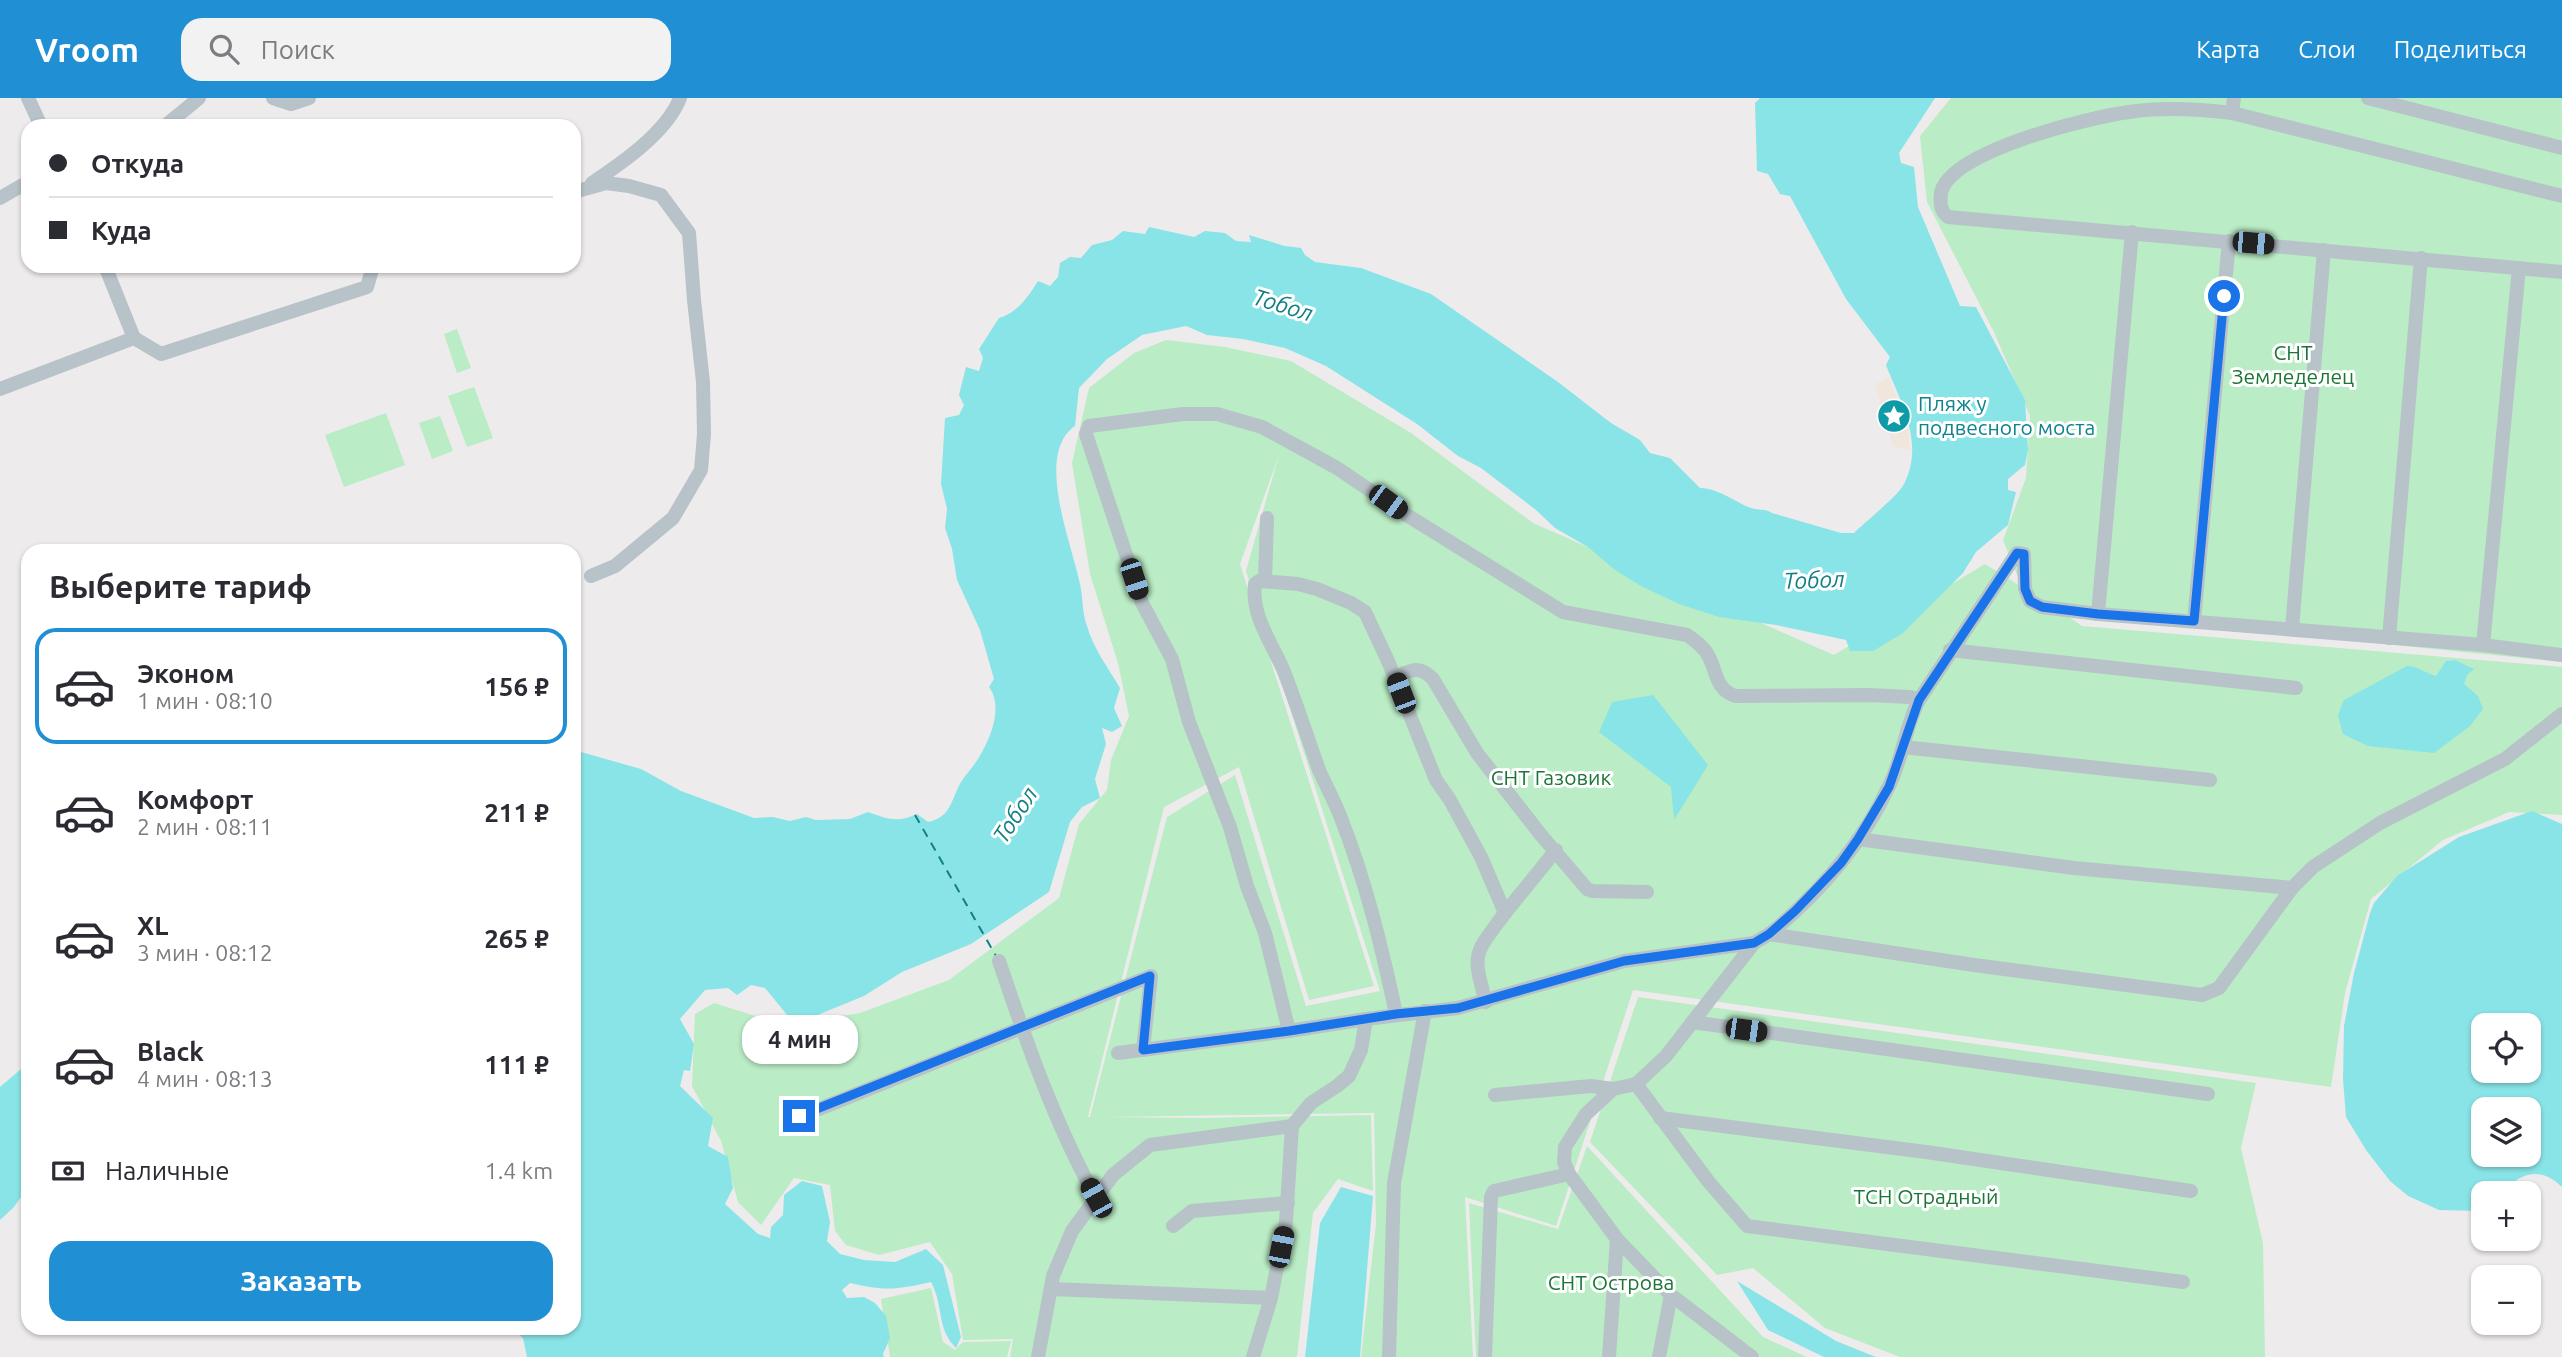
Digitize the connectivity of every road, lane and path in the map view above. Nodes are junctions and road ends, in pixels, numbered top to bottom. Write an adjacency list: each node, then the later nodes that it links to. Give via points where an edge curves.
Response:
1 (28, 98): 8 (street)
2 (199, 98): 9 (street)
3 (273, 98): 4 (street, via 291,104)
4 (309, 98)
5 (680, 98): 12 (street, via 677,108 635,154)
6 (2368, 98): 10 (street)
7 (2233, 105): 14 (street); 16 (street, via 2130,111 2063,127 1975,158 1950,177 1941,193 1948,217)
8 (38, 119)
9 (173, 119)
10 (2562, 148)
11 (21, 186): 15 (street)
12 (581, 189)
13 (581, 190): 27 (street, via 606,183 661,195 690,233 703,382 701,470 673,518 615,566)
14 (2562, 196)
15 (0, 198)
16 (2132, 232): 17 (street); 29 (street)
17 (2229, 241): 18 (street); 30 (street)
18 (2324, 250): 19 (street); 31 (street)
19 (2421, 258): 20 (street); 32 (street)
20 (2519, 268): 21 (street); 33 (street)
21 (2562, 272)
22 (108, 273): 24 (street)
23 (371, 273): 24 (street, via 366,287 161,354)
24 (134, 338): 25 (street)
25 (0, 388)
26 (1268, 518): 28 (street)
27 (591, 576)
28 (1265, 581): 36 (street, via 1317,589 1365,612); 52 (street, via 1255,584 1255,606 1356,860)
29 (2098, 614): 30 (street); 34 (street, via 2042,607 2030,601 2024,554 2017,553)
30 (2194, 621): 31 (street)
31 (2292, 628): 32 (street)
32 (2389, 638): 33 (street)
33 (2483, 645): 35 (street)
34 (1950, 650): 37 (street); 38 (street)
35 (2562, 655)
36 (1395, 677): 43 (street, via 1418,670 1433,679 1477,753); 46 (street, via 1436,780 1481,858)
37 (2296, 688)
38 (1919, 700): 40 (street); 56 (street, via 1727,694 1708,654 1687,635 1563,612 1337,468 1262,427 1217,414 1089,426 1086,434 1142,603 1172,659 1189,722 1230,827 1265,933)
39 (2562, 714): 44 (street, via 2505,760 2380,823 2313,867)
40 (1903, 747): 41 (street); 42 (street, via 1889,787)
41 (2210, 780)
42 (1858, 839): 44 (street, via 2074,868); 47 (street, via 1841,863)
43 (1556, 850): 45 (street, via 1587,889); 46 (street)
44 (2292, 888): 47 (street, via 2219,988 2202,995)
45 (1647, 892)
46 (1505, 913): 50 (street, via 1477,953)
47 (1769, 934): 48 (street)
48 (1754, 943): 50 (street, via 1624,961); 54 (street)
49 (999, 961): 55 (street)
50 (1486, 1002): 51 (street)
51 (1424, 1011): 52 (street); 79 (street, via 1394,1183)
52 (1396, 1014): 53 (street)
53 (1366, 1018): 56 (street); 65 (street, via 1361,1050 1349,1076 1311,1103)
54 (1692, 1022): 59 (street); 61 (street)
55 (1021, 1028): 57 (street, via 1150,976); 63 (street); 68 (street, via 1072,1155)
56 (1289, 1031): 57 (street)
57 (1143, 1050): 58 (street)
58 (1118, 1053)
59 (1636, 1084): 60 (street); 64 (street)
60 (1613, 1089): 62 (street, via 1591,1086); 66 (street, via 1586,1114 1565,1147)
61 (2208, 1094)
62 (1494, 1095)
63 (799, 1116)
64 (1660, 1118): 67 (street); 72 (street, via 1747,1226)
65 (1292, 1126): 68 (street, via 1150,1145 1113,1175); 69 (street)
66 (1569, 1174): 71 (street); 80 (street, via 1494,1191 1491,1197)
67 (2191, 1191)
68 (1096, 1198): 73 (street, via 1072,1231)
69 (1288, 1203): 70 (street, via 1192,1211); 75 (street)
70 (1172, 1227)
71 (1617, 1239): 74 (street); 81 (street)
72 (2183, 1282)
73 (1051, 1289): 75 (street); 77 (street)
74 (1671, 1295): 76 (street); 82 (street)
75 (1271, 1298): 78 (street)
76 (1747, 1356)
77 (1038, 1357)
78 (1253, 1357)
79 (1389, 1357)
80 (1485, 1357)
81 (1609, 1357)
82 (1659, 1357)

